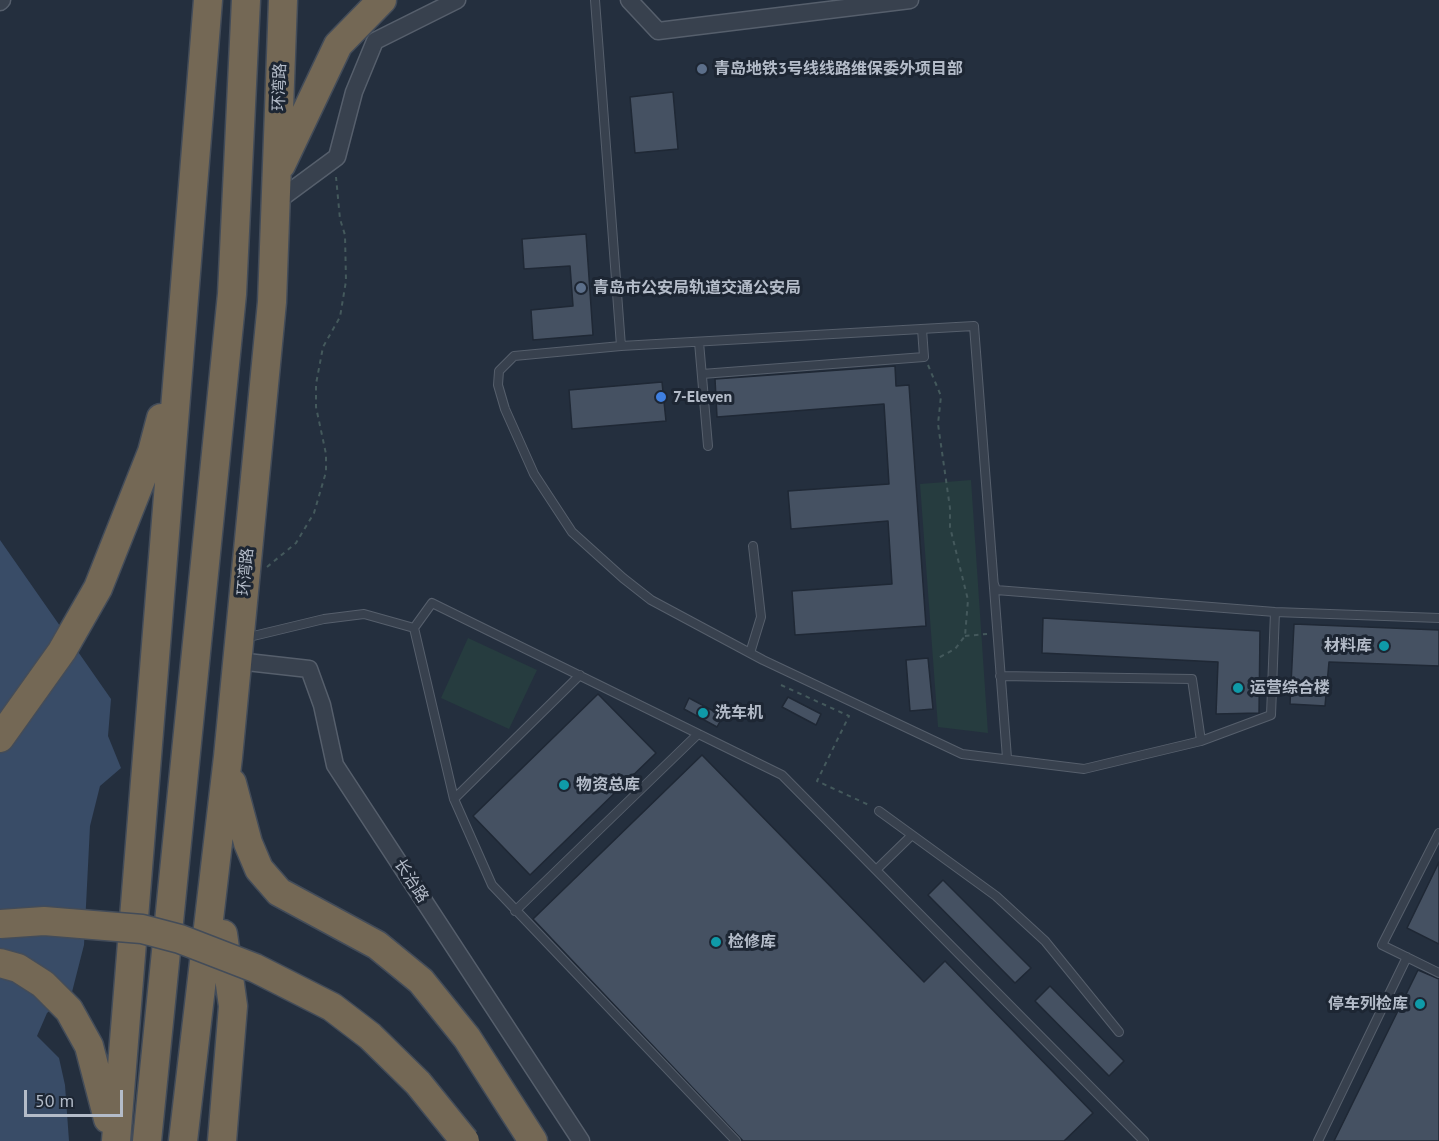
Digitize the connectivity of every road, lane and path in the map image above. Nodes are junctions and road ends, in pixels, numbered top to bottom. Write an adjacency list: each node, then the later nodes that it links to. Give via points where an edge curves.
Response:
1 (209, 0): 10 (highway); 13 (highway)
2 (246, 0): 10 (highway)
3 (283, 0): 11 (highway, 环湾路)
4 (382, 0): 11 (highway, via 338,45)
5 (457, 0): 9 (street, via 375,42 354,92)
6 (595, 0): 15 (lane)
7 (629, 0): 8 (street, via 658,31)
8 (910, 0)
9 (337, 157): 11 (street); 21 (path, via 335,179 345,235 346,281 340,317 323,347 315,384 326,472 314,513 296,543)
10 (238, 168): 52 (highway, via 232,294)
11 (276, 188): 21 (highway, 环湾路, via 272,302)
12 (922, 329): 14 (lane); 16 (lane); 20 (lane, via 974,326)
13 (181, 338): 34 (highway, via 152,452 98,588 62,651); 51 (highway)
14 (699, 342): 15 (lane); 17 (lane)
15 (621, 346): 28 (lane, via 514,356 499,371 504,409 534,474 572,532 651,600)
16 (924, 357): 17 (lane); 26 (path, via 941,396 938,424 952,536 968,600)
17 (702, 374): 18 (lane)
18 (708, 446)
19 (753, 546): 28 (lane, via 761,617)
20 (993, 581): 22 (lane, via 996,590); 25 (lane)
21 (245, 586): 27 (highway, 环湾路)
22 (1275, 612): 23 (lane); 35 (lane, via 1271,715)
23 (1439, 618)
24 (414, 628): 27 (lane, via 364,614 324,619); 30 (lane, via 432,603); 38 (lane)
25 (997, 634): 26 (path); 31 (lane)
26 (966, 636): 29 (path, via 955,649)
27 (239, 650): 36 (highway, 环湾路); 56 (street, 长治路, via 309,669 322,705 335,765)
28 (750, 653): 37 (lane, via 962,754)
29 (938, 658)
30 (580, 675): 33 (lane); 38 (lane)
31 (1000, 676): 35 (lane, via 1192,679); 37 (lane)
32 (781, 685): 39 (path, via 849,716 817,781)
33 (698, 734): 42 (lane, via 782,775); 44 (lane)
34 (0, 738)
35 (1201, 741): 37 (lane, via 1084,769)
36 (228, 757): 43 (highway, 环湾路); 55 (highway, via 248,843 259,869 279,892 377,945 421,981 467,1038)
37 (1007, 758)
38 (454, 799): 44 (lane, via 492,885)
39 (879, 811): 41 (lane)
40 (1439, 832): 46 (lane, via 1382,945)
41 (912, 835): 42 (lane); 49 (lane, via 996,896 1045,941)
42 (876, 870): 58 (lane)
43 (214, 880): 50 (highway, via 233,1006); 53 (highway, 环湾路)
44 (514, 911): 57 (lane)
45 (0, 924): 54 (highway, bridge, via 44,921 142,929 255,968 332,1007 370,1036 418,1083)
46 (1407, 957): 48 (lane); 59 (lane)
47 (0, 963): 51 (highway, via 18,968 43,984 69,1010 89,1046)
48 (1439, 973)
49 (1119, 1032)
50 (223, 1135)
51 (114, 1141)
52 (147, 1141)
53 (183, 1141)
54 (465, 1141)
55 (533, 1141)
56 (581, 1141)
57 (736, 1141)
58 (1144, 1141)
59 (1318, 1141)

